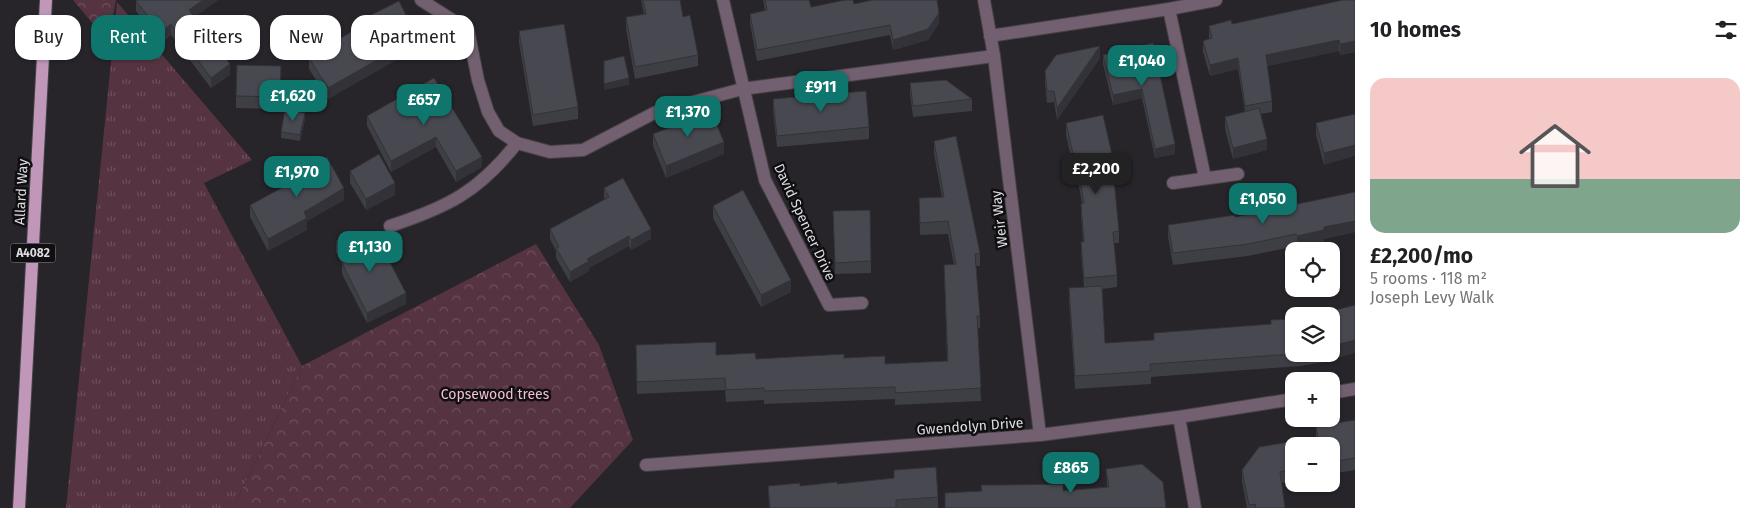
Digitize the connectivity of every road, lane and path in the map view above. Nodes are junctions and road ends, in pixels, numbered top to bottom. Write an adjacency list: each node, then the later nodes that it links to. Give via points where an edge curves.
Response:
1 (46, 0): 22 (main road, Allard Way / A4082)
2 (421, 0): 10 (street, via 468,30 488,112 499,131)
3 (723, 0): 9 (street)
4 (984, 0): 7 (street, Weir Way)
5 (1216, 0): 6 (street)
6 (1169, 9): 7 (street); 12 (street)
7 (990, 36): 8 (street, Weir Way)
8 (994, 56): 9 (street); 20 (street, Weir Way)
9 (742, 89): 10 (street, via 656,112 583,150 550,152); 15 (street, David Spencer Drive, via 765,180 828,305)
10 (517, 143): 14 (street, via 500,165 466,195 424,215)
11 (1238, 174): 12 (street)
12 (1205, 178): 13 (street)
13 (1173, 183)
14 (390, 226)
15 (862, 303)
16 (1355, 389): 17 (street)
17 (1340, 392)
18 (1285, 400): 19 (street, Gwendolyn Drive)
19 (1178, 417): 20 (street, Gwendolyn Drive); 23 (street)
20 (1040, 436): 21 (street, Gwendolyn Drive)
21 (646, 465)
22 (19, 507)
23 (1195, 508)

